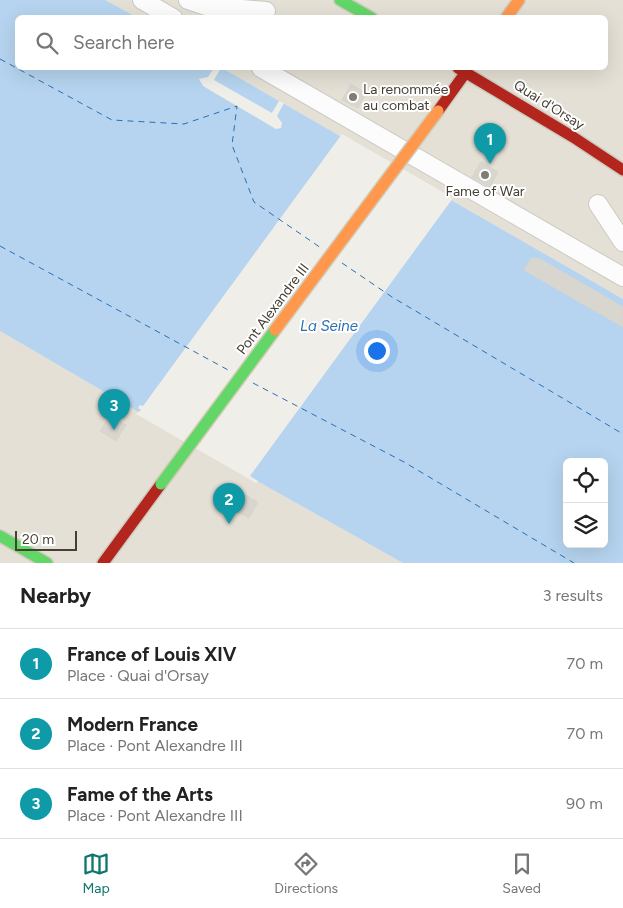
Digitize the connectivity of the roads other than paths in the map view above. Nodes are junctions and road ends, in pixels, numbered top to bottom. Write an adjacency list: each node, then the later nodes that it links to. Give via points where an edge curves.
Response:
1 (142, 0): 6 (street)
2 (188, 0): 5 (street, via 206,6)
3 (340, 0): 7 (main road)
4 (520, 0): 8 (main road)
5 (266, 11)
6 (168, 15)
7 (367, 15)
8 (508, 15)
9 (264, 70): 15 (street)
10 (463, 70): 18 (main road, Pont Alexandre III, bridge, via 438,111)
11 (466, 70): 12 (main road, Quai d'Orsay)
12 (623, 170)
13 (598, 204): 14 (street)
14 (623, 242)
15 (623, 277)
16 (0, 536): 17 (main road)
17 (47, 563)
18 (103, 563)

